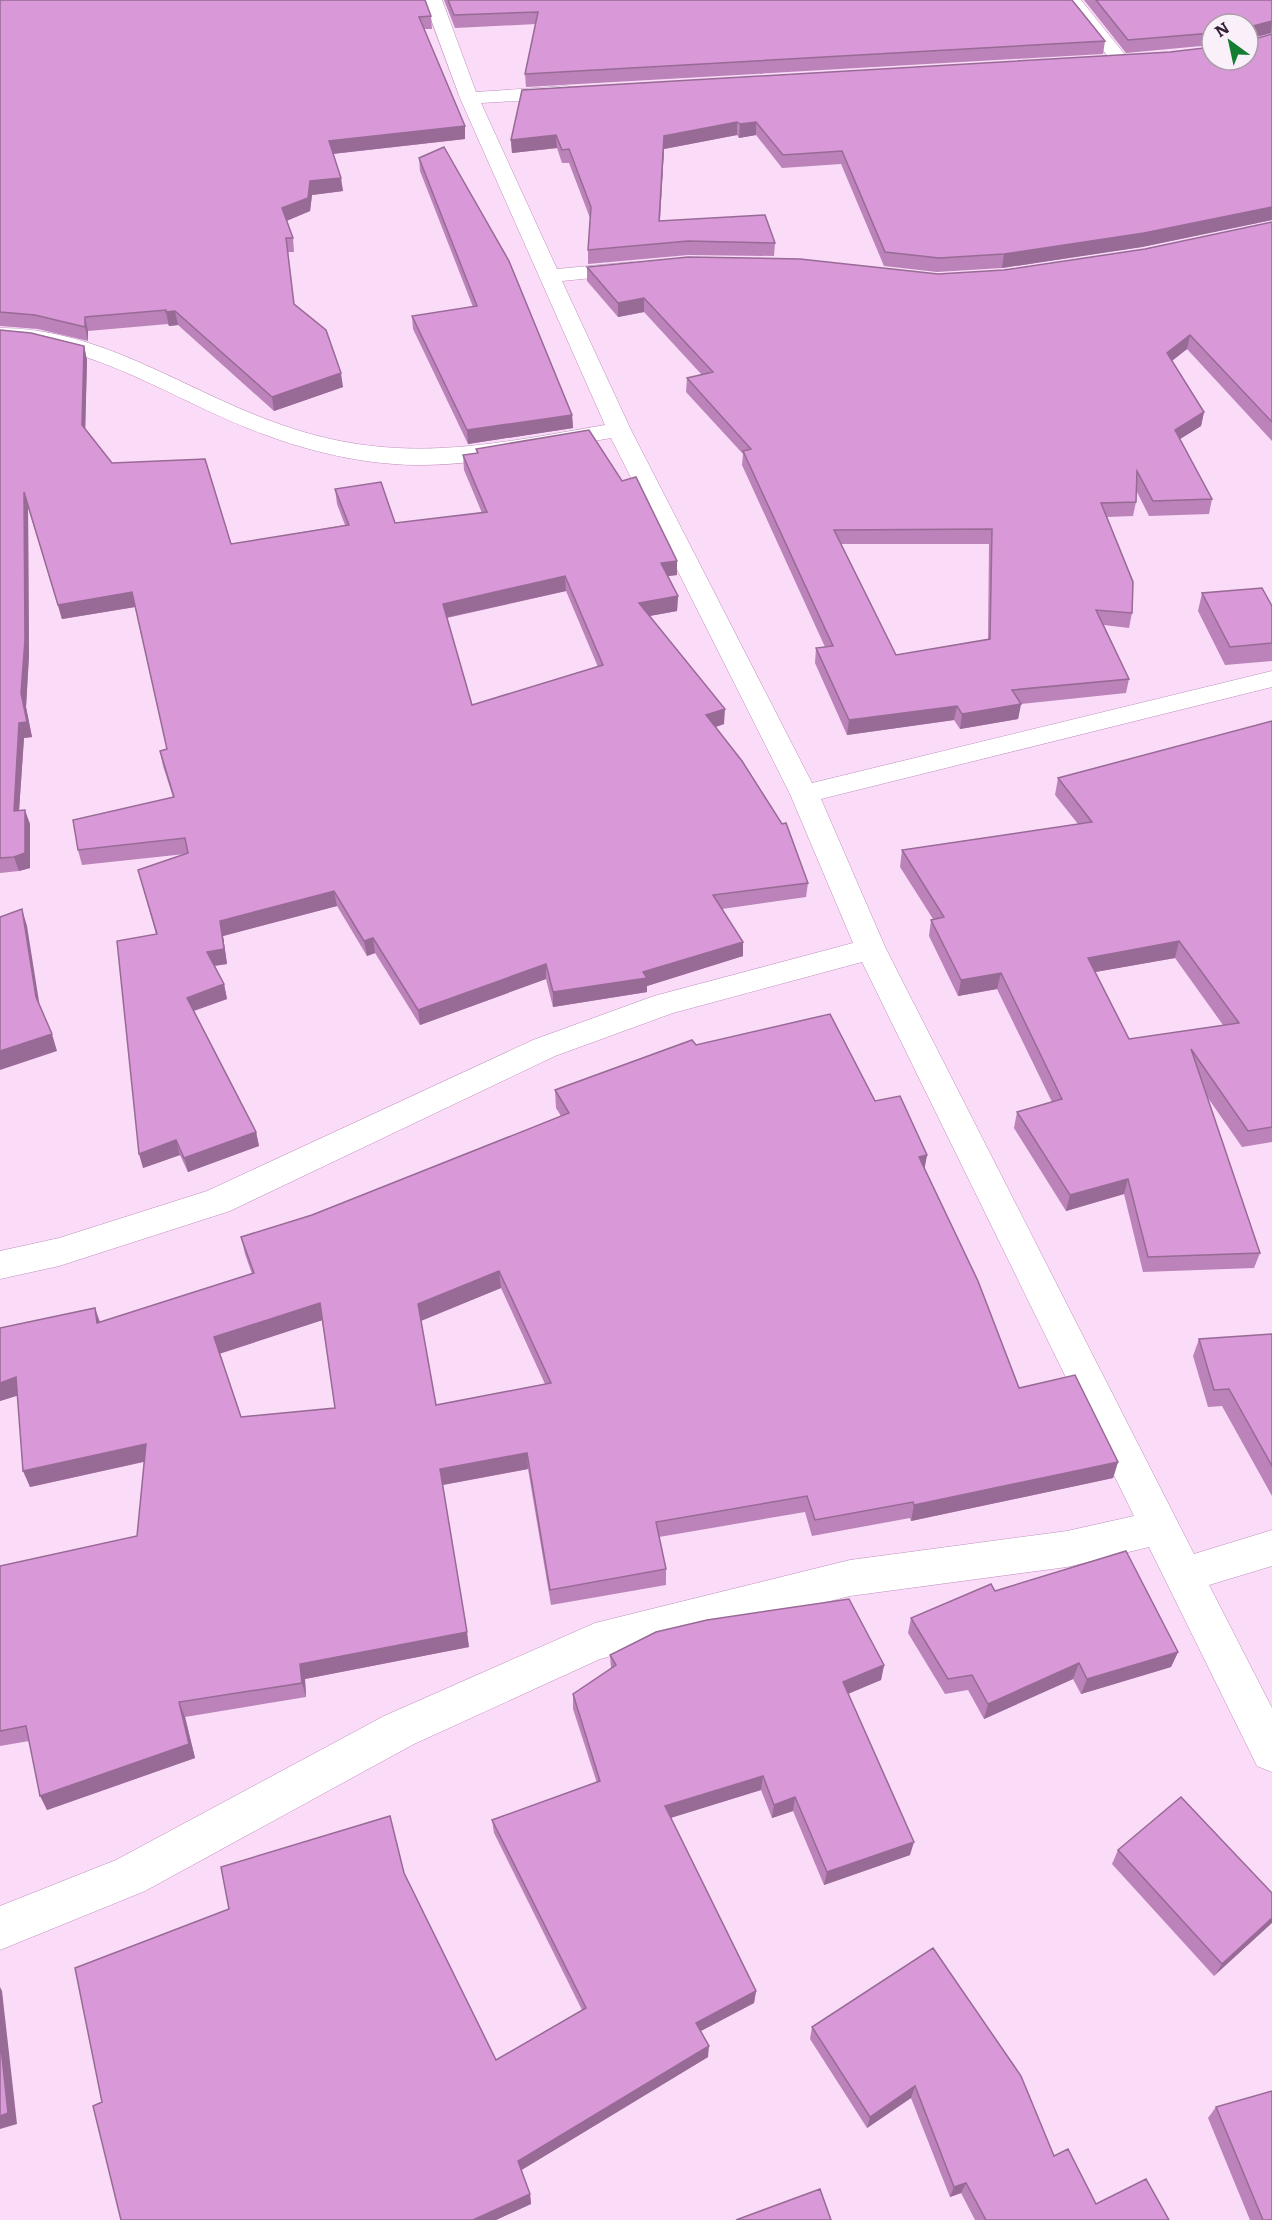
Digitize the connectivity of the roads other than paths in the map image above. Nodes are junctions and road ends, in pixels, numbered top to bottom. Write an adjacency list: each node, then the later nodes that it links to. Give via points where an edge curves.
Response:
1 (433, 0): 7 (street)
2 (1072, 0): 4 (street)
3 (1144, 59): 4 (street)
4 (1120, 60): 5 (street)
5 (1097, 62)
6 (587, 91): 7 (street)
7 (469, 98): 9 (street)
8 (654, 266): 9 (street)
9 (550, 276): 11 (street)
10 (0, 334): 11 (street, via 37,337 87,351 274,430 382,455 433,457)
11 (619, 430): 13 (street)
12 (1272, 679): 13 (street)
13 (804, 794): 14 (street)
14 (871, 949): 15 (street, via 664,1004 544,1048 218,1201 59,1252); 16 (street)
15 (0, 1265)
16 (1159, 1527): 18 (street); 20 (street, via 1067,1549 850,1578 595,1642 399,1730 130,1876)
17 (1272, 1548): 18 (street)
18 (1183, 1575): 19 (street)
19 (1272, 1752)
20 (0, 1928)

